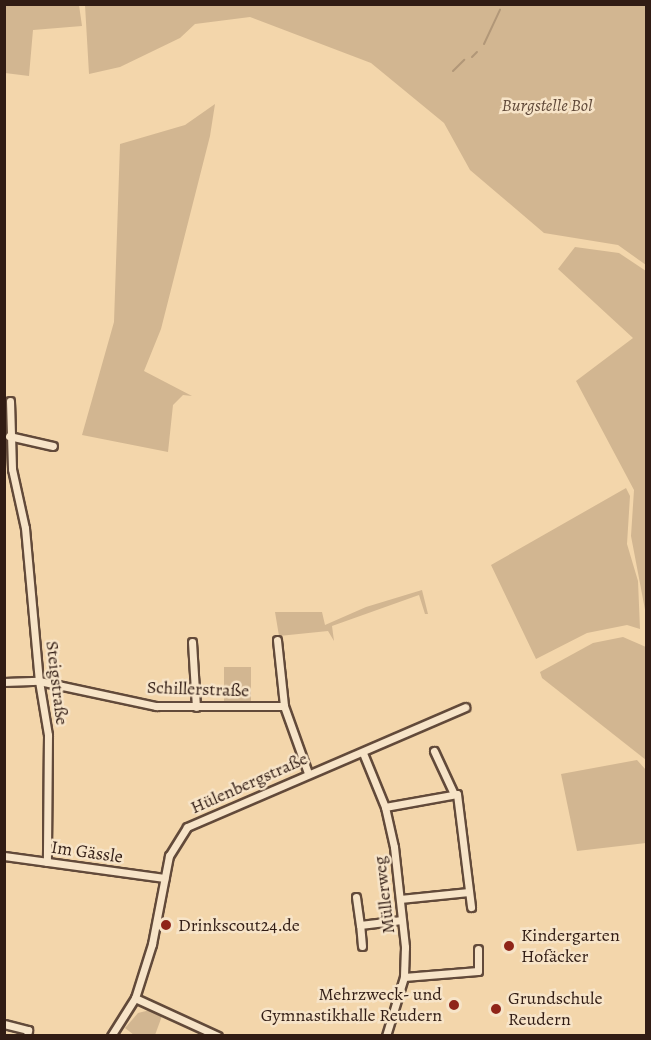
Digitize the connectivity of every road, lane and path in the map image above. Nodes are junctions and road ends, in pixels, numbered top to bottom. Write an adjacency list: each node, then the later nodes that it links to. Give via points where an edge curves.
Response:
1 (10, 401): 2 (street, Steigstraße)
2 (9, 436): 3 (street); 6 (street, Steigstraße, via 26,528)
3 (53, 446)
4 (277, 640): 8 (street)
5 (192, 642): 10 (street)
6 (39, 681): 7 (street, Schillerstraße); 10 (street, Schillerstraße, via 156,706); 17 (street, Steigstraße, via 48,735)
7 (4, 682)
8 (284, 706): 10 (street, Schillerstraße); 13 (street)
9 (465, 706): 12 (street, Hülenbergstraße)
10 (196, 707)
11 (434, 751): 14 (street)
12 (363, 753): 13 (street, Hülenbergstraße); 15 (street, Müllerweg)
13 (308, 772): 18 (street, Hülenbergstraße, via 187,827 176,840)
14 (454, 794): 15 (street); 19 (street)
15 (384, 807): 21 (street, Müllerweg)
16 (4, 856): 17 (street, Im Gässle)
17 (47, 862): 18 (street, Im Gässle)
18 (165, 878): 28 (street, Hülenbergstraße, via 152,944)
19 (469, 892): 21 (street); 22 (street)
20 (356, 897): 24 (street)
21 (400, 899): 23 (street, Müllerweg)
22 (471, 907)
23 (402, 920): 24 (street); 27 (street, Müllerweg)
24 (360, 925): 25 (street)
25 (362, 946)
26 (478, 949): 27 (street, via 478,971)
27 (404, 977): 33 (street, Müllerweg)
28 (135, 998): 31 (street, Hülenbergstraße); 32 (street)
29 (4, 1024): 30 (street, via 28,1030)
30 (27, 1035)
31 (111, 1035)
32 (218, 1035)
33 (386, 1035)

